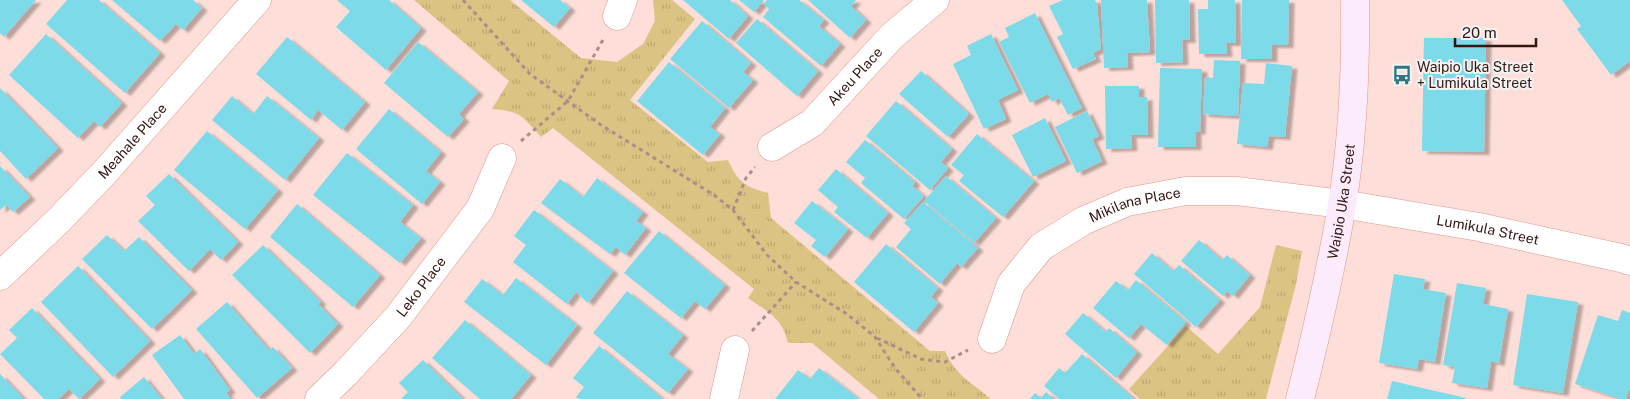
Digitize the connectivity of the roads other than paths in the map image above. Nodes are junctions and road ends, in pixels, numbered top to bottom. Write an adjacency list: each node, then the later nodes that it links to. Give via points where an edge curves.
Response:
1 (256, 0): 8 (street, Meahale Place, via 105,172)
2 (935, 0): 4 (street, Akeu Place, via 892,36 812,123)
3 (1355, 0): 6 (street, Waipio Uka Street, via 1352,108)
4 (772, 147)
5 (502, 158): 11 (street, Leko Place, via 480,210 398,317)
6 (1342, 204): 7 (street, Lumikula Street, via 1479,227); 9 (street, Mikilana Place, via 1236,191 1186,191 1127,202 1083,221 1041,247 1011,284); 13 (street, Waipio Uka Street, via 1320,320)
7 (1630, 261)
8 (0, 276)
9 (992, 339)
10 (735, 350): 12 (street)
11 (319, 399)
12 (724, 399)
13 (1300, 399)

